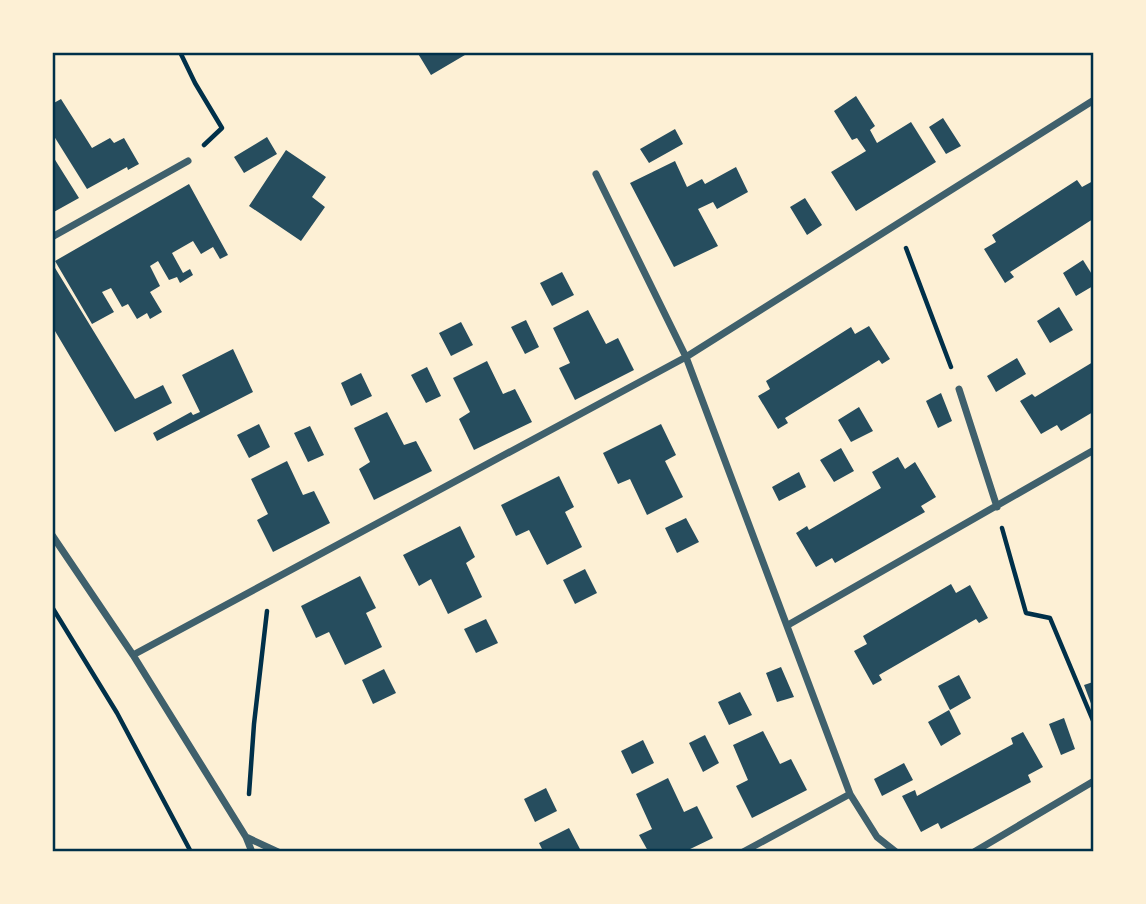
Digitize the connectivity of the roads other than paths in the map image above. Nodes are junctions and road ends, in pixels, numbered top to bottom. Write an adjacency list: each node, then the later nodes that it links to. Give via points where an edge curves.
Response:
1 (1094, 100): 5 (street)
2 (188, 161): 4 (street)
3 (596, 174): 5 (street)
4 (52, 237)
5 (686, 357): 10 (street); 11 (street)
6 (959, 389): 8 (street)
7 (1094, 450): 8 (street)
8 (997, 507): 10 (street)
9 (52, 536): 11 (street)
10 (788, 625): 13 (street)
11 (133, 654): 14 (street)
12 (1094, 781): 19 (street)
13 (850, 794): 17 (street); 18 (street, via 877,837)
14 (246, 837): 15 (street); 16 (street)
15 (252, 852)
16 (278, 852)
17 (743, 852)
18 (896, 852)
19 (974, 852)

